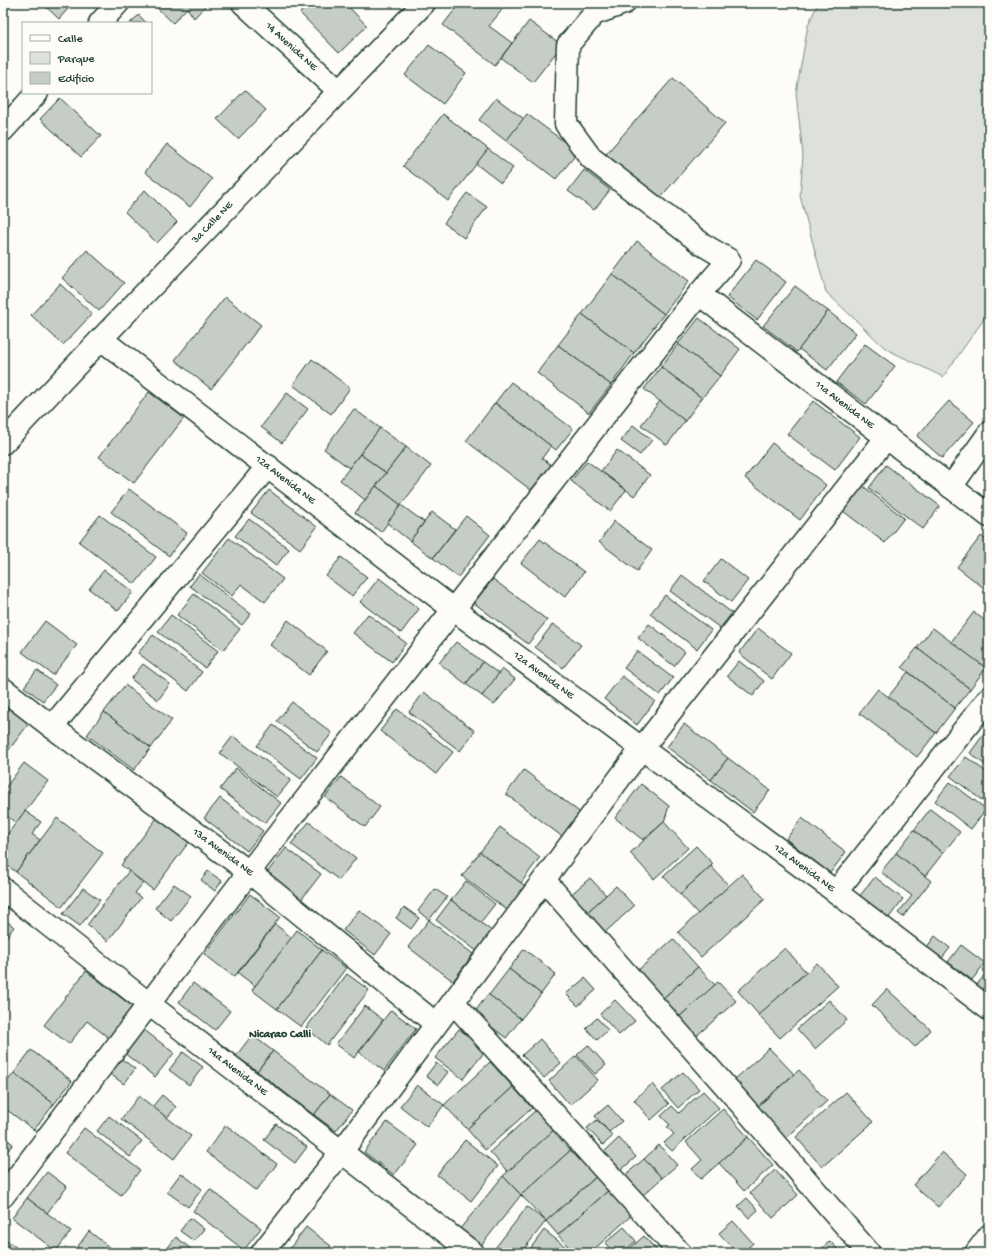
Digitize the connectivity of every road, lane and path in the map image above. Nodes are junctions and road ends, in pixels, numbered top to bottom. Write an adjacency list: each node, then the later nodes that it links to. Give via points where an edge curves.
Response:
1 (118, 3): 5 (street)
2 (243, 3): 6 (street, 14 Avenida NE)
3 (424, 3): 6 (street, 3a Calle NE)
4 (616, 4): 9 (street, via 594,14 568,45 566,124 591,158 702,244 729,260)
5 (101, 22)
6 (339, 91): 10 (street, 3a Calle NE)
7 (36, 94): 8 (street)
8 (3, 130)
9 (699, 294): 12 (street, 11a Avenida NE); 17 (street)
10 (101, 339): 13 (street, 3a Calle NE); 14 (street, 12a Avenida NE)
11 (989, 433): 15 (street)
12 (887, 437): 15 (street, 11a Avenida NE); 21 (street)
13 (3, 443)
14 (268, 466): 17 (street, 12a Avenida NE); 20 (street)
15 (951, 487): 16 (street, 11a Avenida NE)
16 (989, 516)
17 (453, 608): 21 (street, 12a Avenida NE); 22 (street)
18 (3, 689): 20 (street, 13a Avenida NE)
19 (989, 698): 25 (street)
20 (52, 727): 22 (street, 13a Avenida NE)
21 (642, 748): 23 (street); 25 (street, 12a Avenida NE)
22 (249, 872): 27 (street); 29 (street, 13a Avenida NE)
23 (544, 880): 26 (street); 36 (street)
24 (3, 889): 27 (street, 14a Avenida NE)
25 (836, 892): 28 (street, 12a Avenida NE)
26 (453, 1002): 29 (street); 35 (street)
27 (149, 1004): 30 (street, 14a Avenida NE); 31 (street)
28 (989, 1009)
29 (436, 1024): 30 (street)
30 (342, 1151): 33 (street); 34 (street, 14a Avenida NE)
31 (3, 1196)
32 (989, 1236): 37 (street)
33 (262, 1253)
34 (473, 1253)
35 (680, 1253)
36 (869, 1253)
37 (976, 1253)

